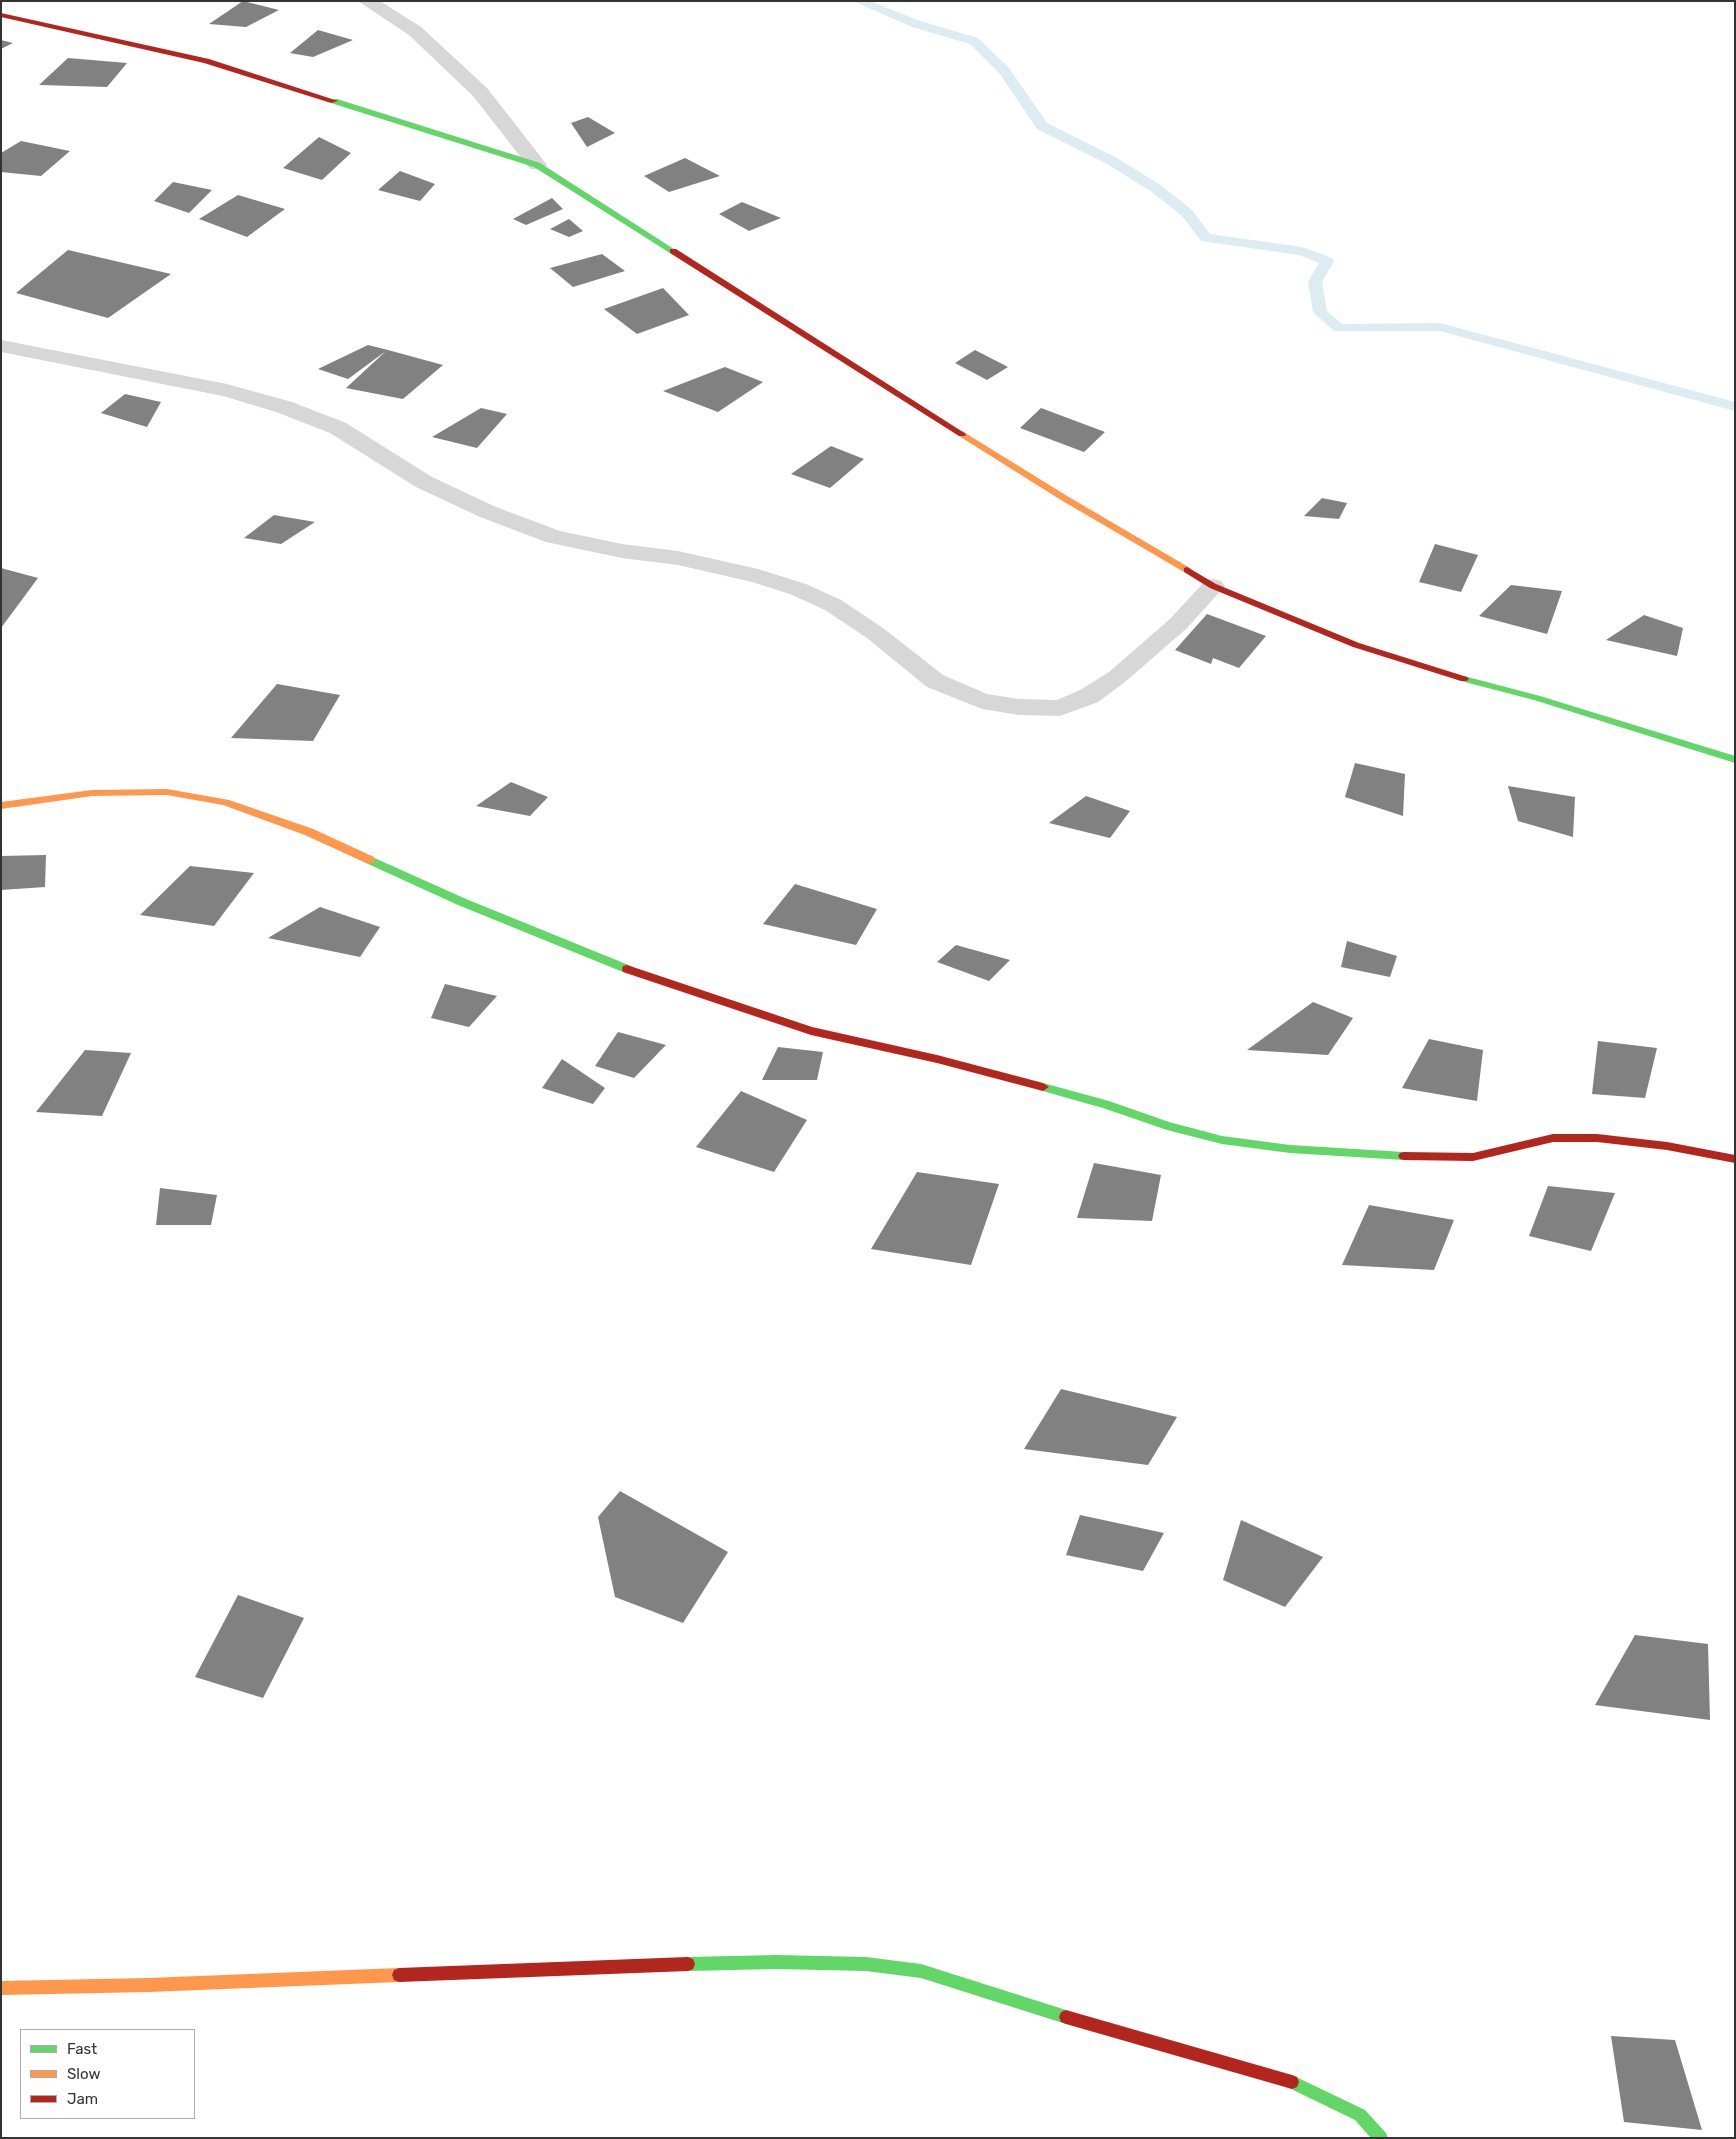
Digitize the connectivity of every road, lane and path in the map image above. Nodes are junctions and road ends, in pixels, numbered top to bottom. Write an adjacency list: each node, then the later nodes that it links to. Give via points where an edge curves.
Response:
1 (367, 1): 3 (street, via 415,31 480,92)
2 (1, 15): 3 (street, via 206,61)
3 (537, 165): 5 (street, via 1055,492)
4 (1, 346): 5 (street, via 227,390 284,406 338,428 424,482 488,512 554,537 678,558 758,576 798,589 876,632 935,681 982,701 1019,707 1060,708 1089,696 1117,677 1178,624)
5 (1212, 586): 6 (street, via 1356,646)
6 (1735, 760)
7 (1, 806): 8 (street, via 92,793 167,792 225,802 309,832 462,902 643,976 811,1031 937,1059 1105,1104 1167,1126 1222,1140 1290,1149 1473,1157 1553,1138 1597,1138 1668,1146)
8 (1735, 1159)
9 (1, 1988): 10 (street, via 610,1966 777,1962 866,1964 921,1971 1084,2023 1293,2082 1360,2115)
10 (1381, 2138)

